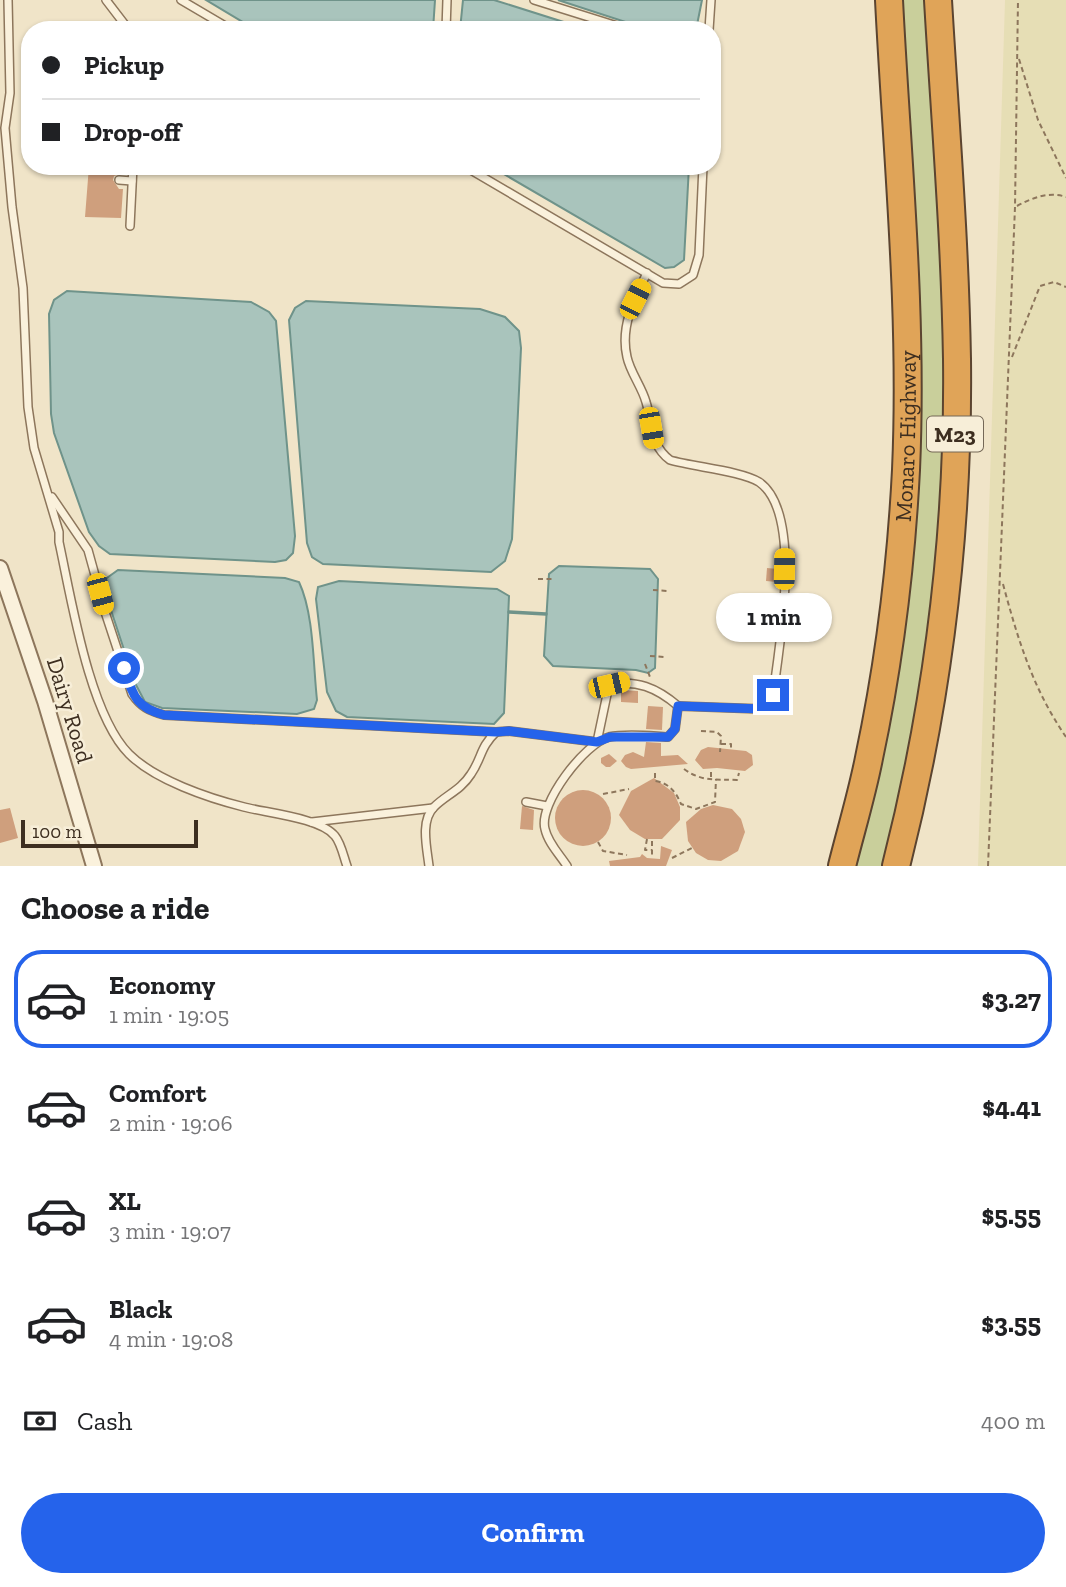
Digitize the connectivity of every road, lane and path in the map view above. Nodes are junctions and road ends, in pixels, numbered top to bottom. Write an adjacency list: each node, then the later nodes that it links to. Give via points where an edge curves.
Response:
1 (8, 0): 30 (lane, via 10,93 5,128 23,288 28,407 34,448)
2 (106, 0): 10 (lane)
3 (181, 0): 11 (lane)
4 (447, 0): 12 (lane)
5 (534, 0): 13 (lane)
6 (711, 0): 14 (lane)
7 (889, 0): 75 (highway, Monaro Highway / M23, via 906,303 906,471 881,694)
8 (938, 0): 76 (highway, M23, via 955,301 955,467 933,683)
9 (1018, 0): 15 (path)
10 (122, 21)
11 (217, 21)
12 (446, 21)
13 (601, 21)
14 (710, 21)
15 (1018, 56): 19 (path, via 1038,120); 25 (path)
16 (132, 175): 21 (lane)
17 (479, 175): 27 (lane)
18 (703, 175): 27 (lane, via 699,255 693,275 679,284)
19 (1066, 178)
20 (119, 180): 21 (lane)
21 (132, 181): 23 (lane)
22 (122, 193): 23 (lane)
23 (132, 194): 26 (lane)
24 (1066, 197): 25 (path, via 1046,195)
25 (1016, 206): 29 (path)
26 (130, 226)
27 (647, 273): 43 (lane, via 625,330 627,358 646,401 654,442 670,460 743,475 759,483 771,494 784,528 783,603 773,695 762,709)
28 (1066, 288): 29 (path, via 1054,282 1040,286)
29 (1010, 362): 36 (path)
30 (49, 493): 31 (lane); 32 (lane)
31 (77, 531): 32 (lane, via 64,527); 45 (lane, via 88,551 132,694 149,710 164,715)
32 (59, 532): 62 (lane, via 83,652 112,730 128,753 179,785 244,807)
33 (0, 568): 71 (street, Dairy Road)
34 (538, 579): 35 (path)
35 (552, 579)
36 (1002, 579): 46 (path, via 1021,649 1046,708); 77 (path)
37 (653, 590): 38 (path)
38 (668, 591)
39 (650, 656): 40 (path)
40 (664, 657)
41 (645, 664): 42 (path)
42 (650, 678)
43 (678, 706): 47 (lane, via 675,729 668,737 610,737); 47 (lane, via 643,684 609,685)
44 (701, 731): 48 (path, via 717,732)
45 (496, 732): 47 (lane); 61 (lane, via 485,743 472,774)
46 (1066, 737)
47 (597, 742): 60 (lane)
48 (720, 744): 49 (path, via 731,744); 50 (path)
49 (732, 749)
50 (720, 752)
51 (684, 769): 55 (path, via 700,779)
52 (710, 772): 55 (path)
53 (739, 773): 56 (path, via 737,780)
54 (655, 774): 56 (path, via 655,780 674,791 681,804 696,809 715,802)
55 (712, 779): 56 (path)
56 (716, 779)
57 (629, 789): 58 (path)
58 (603, 794)
59 (526, 802): 60 (lane)
60 (547, 806): 74 (lane, via 545,829)
61 (433, 808): 62 (lane); 73 (lane, via 426,825)
62 (312, 822): 72 (lane, via 335,836)
63 (647, 839): 67 (path, via 645,850)
64 (652, 841): 67 (path)
65 (598, 842): 68 (path, via 603,851)
66 (692, 848): 70 (path)
67 (652, 850): 69 (path)
68 (627, 855)
69 (652, 856)
70 (672, 858)
71 (94, 866)
72 (347, 866)
73 (429, 866)
74 (567, 866)
75 (842, 866)
76 (896, 866)
77 (988, 866)

